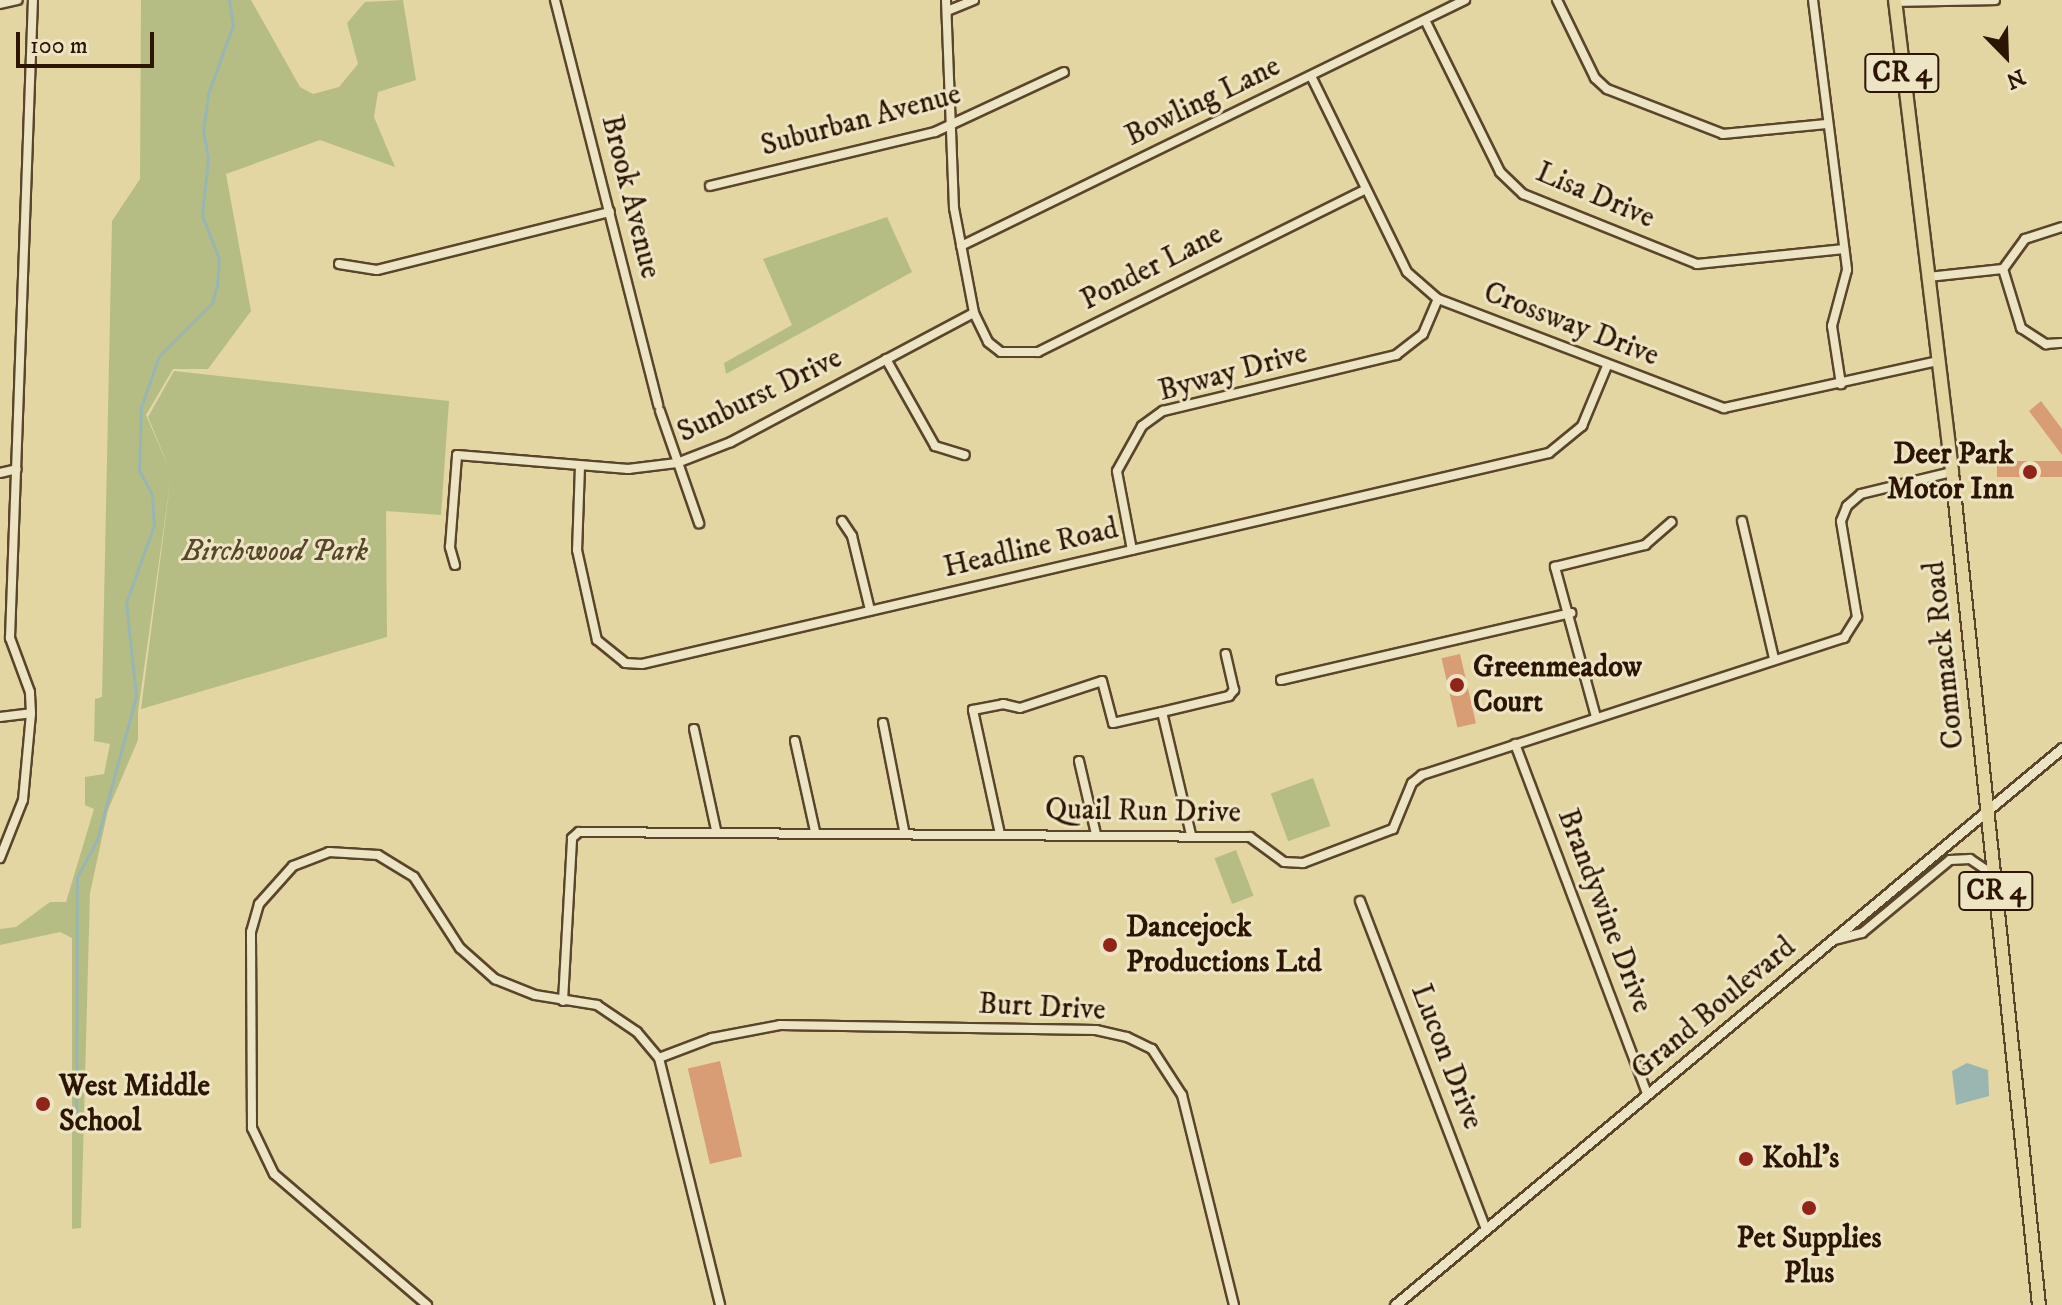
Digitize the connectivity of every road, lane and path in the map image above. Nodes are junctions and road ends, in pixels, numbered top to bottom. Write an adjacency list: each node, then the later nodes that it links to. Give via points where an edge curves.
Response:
1 (18, 0): 11 (street)
2 (33, 0): 37 (street)
3 (555, 0): 20 (street, Brook Avenue)
4 (946, 0): 12 (street)
5 (974, 0): 12 (street)
6 (1465, 0): 13 (street, Bowling Lane)
7 (1557, 0): 16 (street, via 1595,78 1607,89 1723,134)
8 (1813, 0): 16 (street)
9 (1995, 0): 10 (street)
10 (1895, 1): 26 (main road, Commack Road / CR 4)
11 (0, 4)
12 (947, 11): 17 (street)
13 (1425, 20): 15 (street, Bowling Lane); 23 (street, Lisa Drive, via 1500,172 1523,194 1697,264)
14 (1064, 72): 17 (street, Suburban Avenue)
15 (1311, 76): 19 (street, Crossway Drive); 22 (street, Bowling Lane)
16 (1827, 124): 23 (street)
17 (954, 125): 18 (street, Suburban Avenue); 22 (street, via 954,208)
18 (710, 186)
19 (1366, 189): 27 (street, Crossway Drive, via 1407,272); 28 (street, Ponder Lane, via 1038,352 1001,352 988,342)
20 (610, 212): 24 (street, via 377,270); 35 (street, Brook Avenue)
21 (2062, 227): 25 (street, via 2025,239)
22 (961, 246): 28 (street)
23 (1844, 249): 33 (street, via 1846,284 1831,345)
24 (339, 264)
25 (2003, 269): 26 (street); 29 (street, via 2021,328 2046,344)
26 (1928, 277): 31 (main road, Commack Road / CR 4)
27 (1438, 299): 32 (street, Crossway Drive); 44 (street, Byway Drive, via 1423,334 1396,355 1163,411 1142,426 1117,471)
28 (974, 313): 30 (street, Sunburst Drive)
29 (2062, 343)
30 (886, 359): 34 (street, via 935,446); 35 (street, Sunburst Drive, via 731,442)
31 (1938, 361): 33 (street, Crossway Drive); 38 (main road, Commack Road / CR 4)
32 (1607, 366): 33 (street, Crossway Drive, via 1724,408); 44 (street, Headline Road, via 1582,426 1549,453)
33 (1841, 384)
34 (965, 455)
35 (677, 463): 36 (street, Sunburst Drive); 43 (street, Brook Avenue)
36 (580, 466): 45 (street, Sunburst Drive, via 457,455 450,547); 46 (street, Headline Road, via 577,550 597,640 625,663)
37 (17, 469): 39 (street); 52 (street, via 10,638 30,692)
38 (1952, 472): 49 (street, Quail Run Drive, via 1861,494 1847,506 1841,521 1856,608 1852,632); 61 (main road, Commack Road / CR 4)
39 (0, 473)
40 (842, 521): 46 (street, via 852,536)
41 (1742, 521): 49 (street)
42 (1671, 522): 47 (street, via 1645,545 1555,567)
43 (699, 523)
44 (1132, 550): 46 (street, Headline Road)
45 (455, 565)
46 (870, 610)
47 (1571, 613): 50 (street); 54 (street)
48 (1226, 654): 51 (street, via 1234,690 1229,696)
49 (1774, 659): 54 (street, Quail Run Drive)
50 (1281, 680)
51 (1162, 712): 65 (street, via 1113,723 1102,681 1020,708 1003,704 973,710); 67 (street)
52 (31, 713): 53 (street); 68 (street, via 23,800)
53 (0, 717)
54 (1596, 717): 58 (street, Quail Run Drive)
55 (883, 723): 63 (street)
56 (694, 729): 62 (street)
57 (795, 741): 64 (street)
58 (1515, 744): 67 (street, Quail Run Drive, via 1417,778 1393,829 1303,863 1284,862 1250,837); 74 (street, Brandywine Drive)
59 (2062, 748): 61 (street, Grand Boulevard)
60 (1079, 761): 66 (street)
61 (1988, 810): 69 (main road, Commack Road / CR 4); 71 (street, Grand Boulevard)
62 (716, 830): 64 (street, Quail Run Drive); 72 (street, Quail Run Drive, via 579,832 572,838)
63 (904, 830): 64 (street, Quail Run Drive); 65 (street, Quail Run Drive)
64 (815, 831)
65 (1000, 834): 66 (street, Quail Run Drive)
66 (1096, 834): 67 (street, Quail Run Drive)
67 (1191, 835)
68 (0, 858)
69 (1995, 876): 71 (street, via 1970,859 1950,860 1862,933); 80 (main road, Commack Road / CR 4)
70 (1360, 901): 75 (street, Lucon Drive)
71 (1834, 940): 74 (street, Grand Boulevard)
72 (563, 1001): 73 (street, via 616,1014); 76 (street, via 495,979 460,948 414,877 378,855 329,852 293,866 259,904 251,932 252,1128 274,1174)
73 (659, 1058): 77 (street); 78 (street, Burt Drive, via 712,1038 780,1025 1096,1030 1127,1037 1152,1049 1182,1095)
74 (1647, 1094): 75 (street, Grand Boulevard)
75 (1486, 1230): 79 (street, Grand Boulevard)
76 (427, 1305)
77 (720, 1305)
78 (1234, 1305)
79 (1395, 1305)
80 (2039, 1305)

